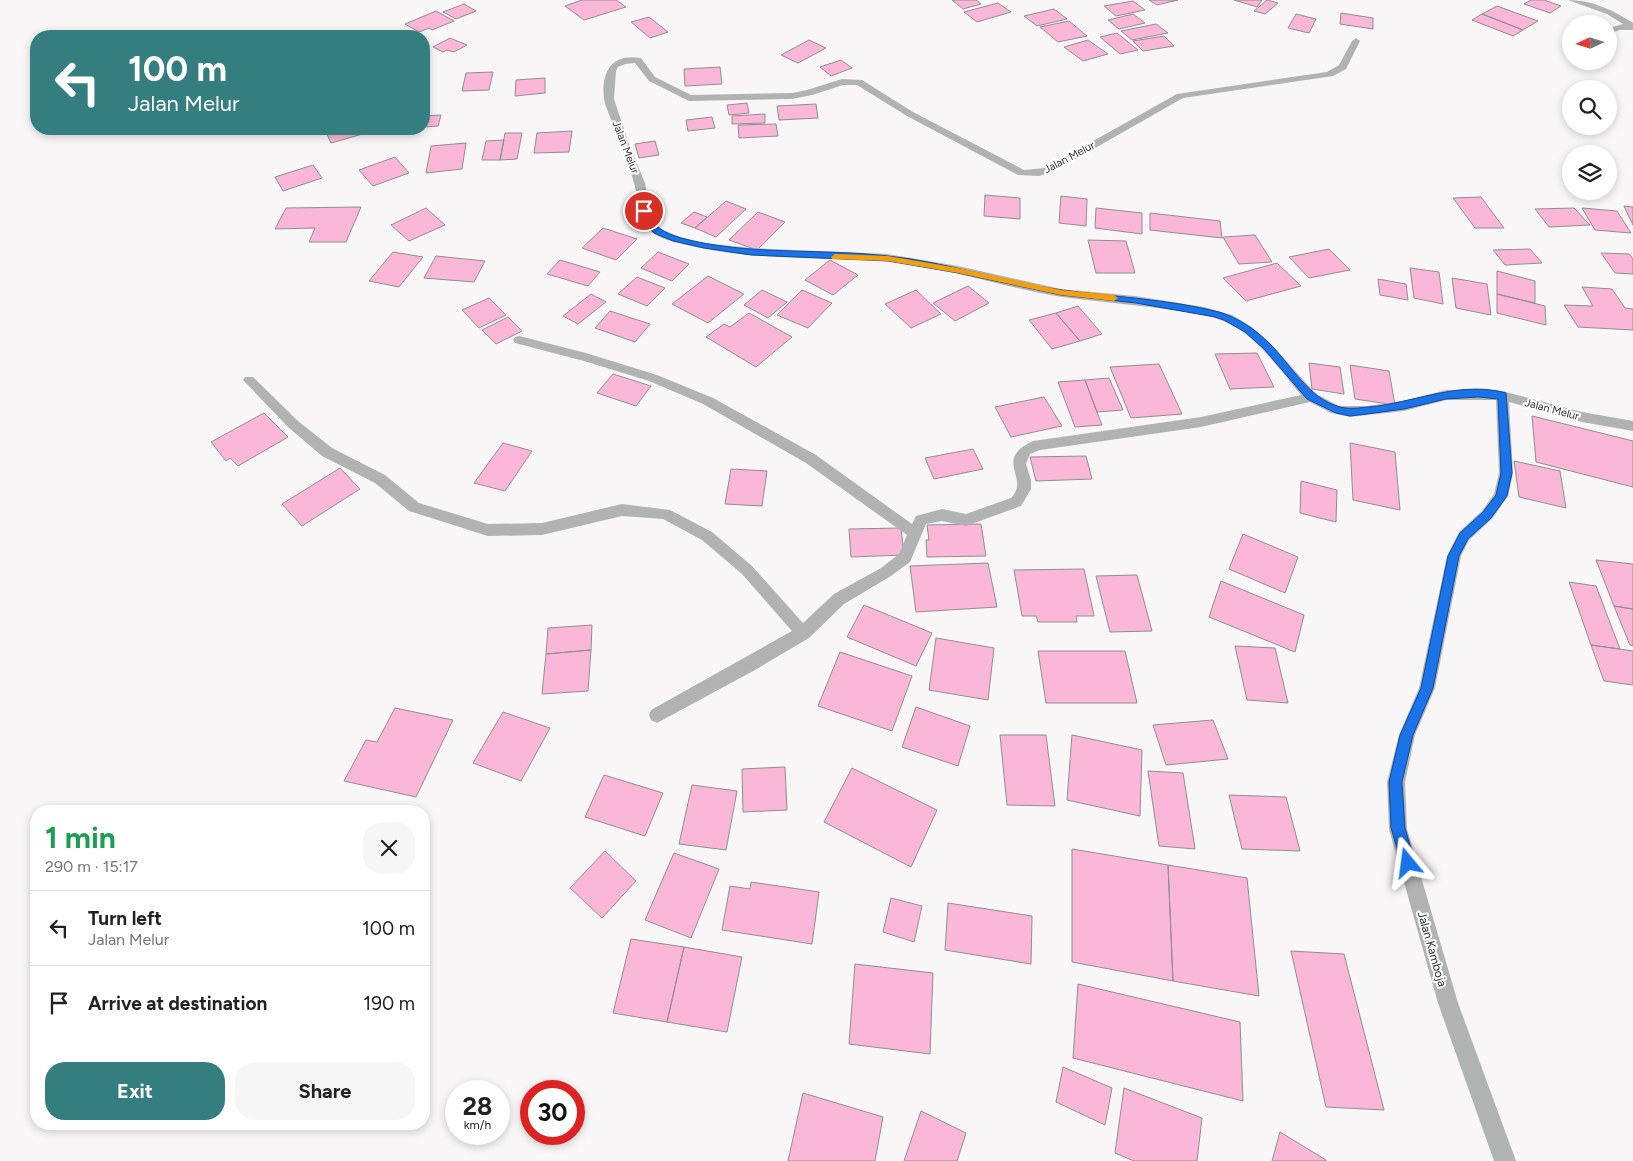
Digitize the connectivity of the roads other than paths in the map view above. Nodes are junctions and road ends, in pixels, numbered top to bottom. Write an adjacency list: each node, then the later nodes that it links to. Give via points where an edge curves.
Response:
1 (1572, 0): 2 (street, via 1610,12)
2 (1632, 26): 3 (street)
3 (1618, 27)
4 (1356, 41): 8 (street, Jalan Melur, via 1343,67 1330,74 1180,96 1049,170 1030,174 1022,173 919,119 859,82 842,82 792,96 708,99 676,93 652,78 638,60 623,61 611,71 610,99 624,147 640,183 647,221 657,231 704,246 751,252 888,258 1061,292 1204,311 1228,318 1248,330)
5 (519, 340): 10 (street, via 654,378 708,401 811,460)
6 (249, 380): 11 (street, via 327,452 380,479 414,507 488,530 542,529 622,510 665,514 707,536 747,570)
7 (1502, 396): 8 (street, Jalan Melur, via 1446,395 1404,406 1350,412 1324,405); 9 (street, Jalan Melur, via 1582,417); 13 (street, Jalan Kamboja, via 1506,473 1501,496 1487,515 1464,536 1454,556 1427,688 1407,735 1396,782 1398,828 1448,1002)
8 (1311, 397): 10 (street, via 1201,422 1038,445 1025,451 1018,464 1025,490 1016,502 966,520 942,515 921,520)
9 (1633, 426)
10 (916, 534): 11 (street, via 905,558 839,599)
11 (803, 633): 12 (street)
12 (657, 715)
13 (1506, 1161)

